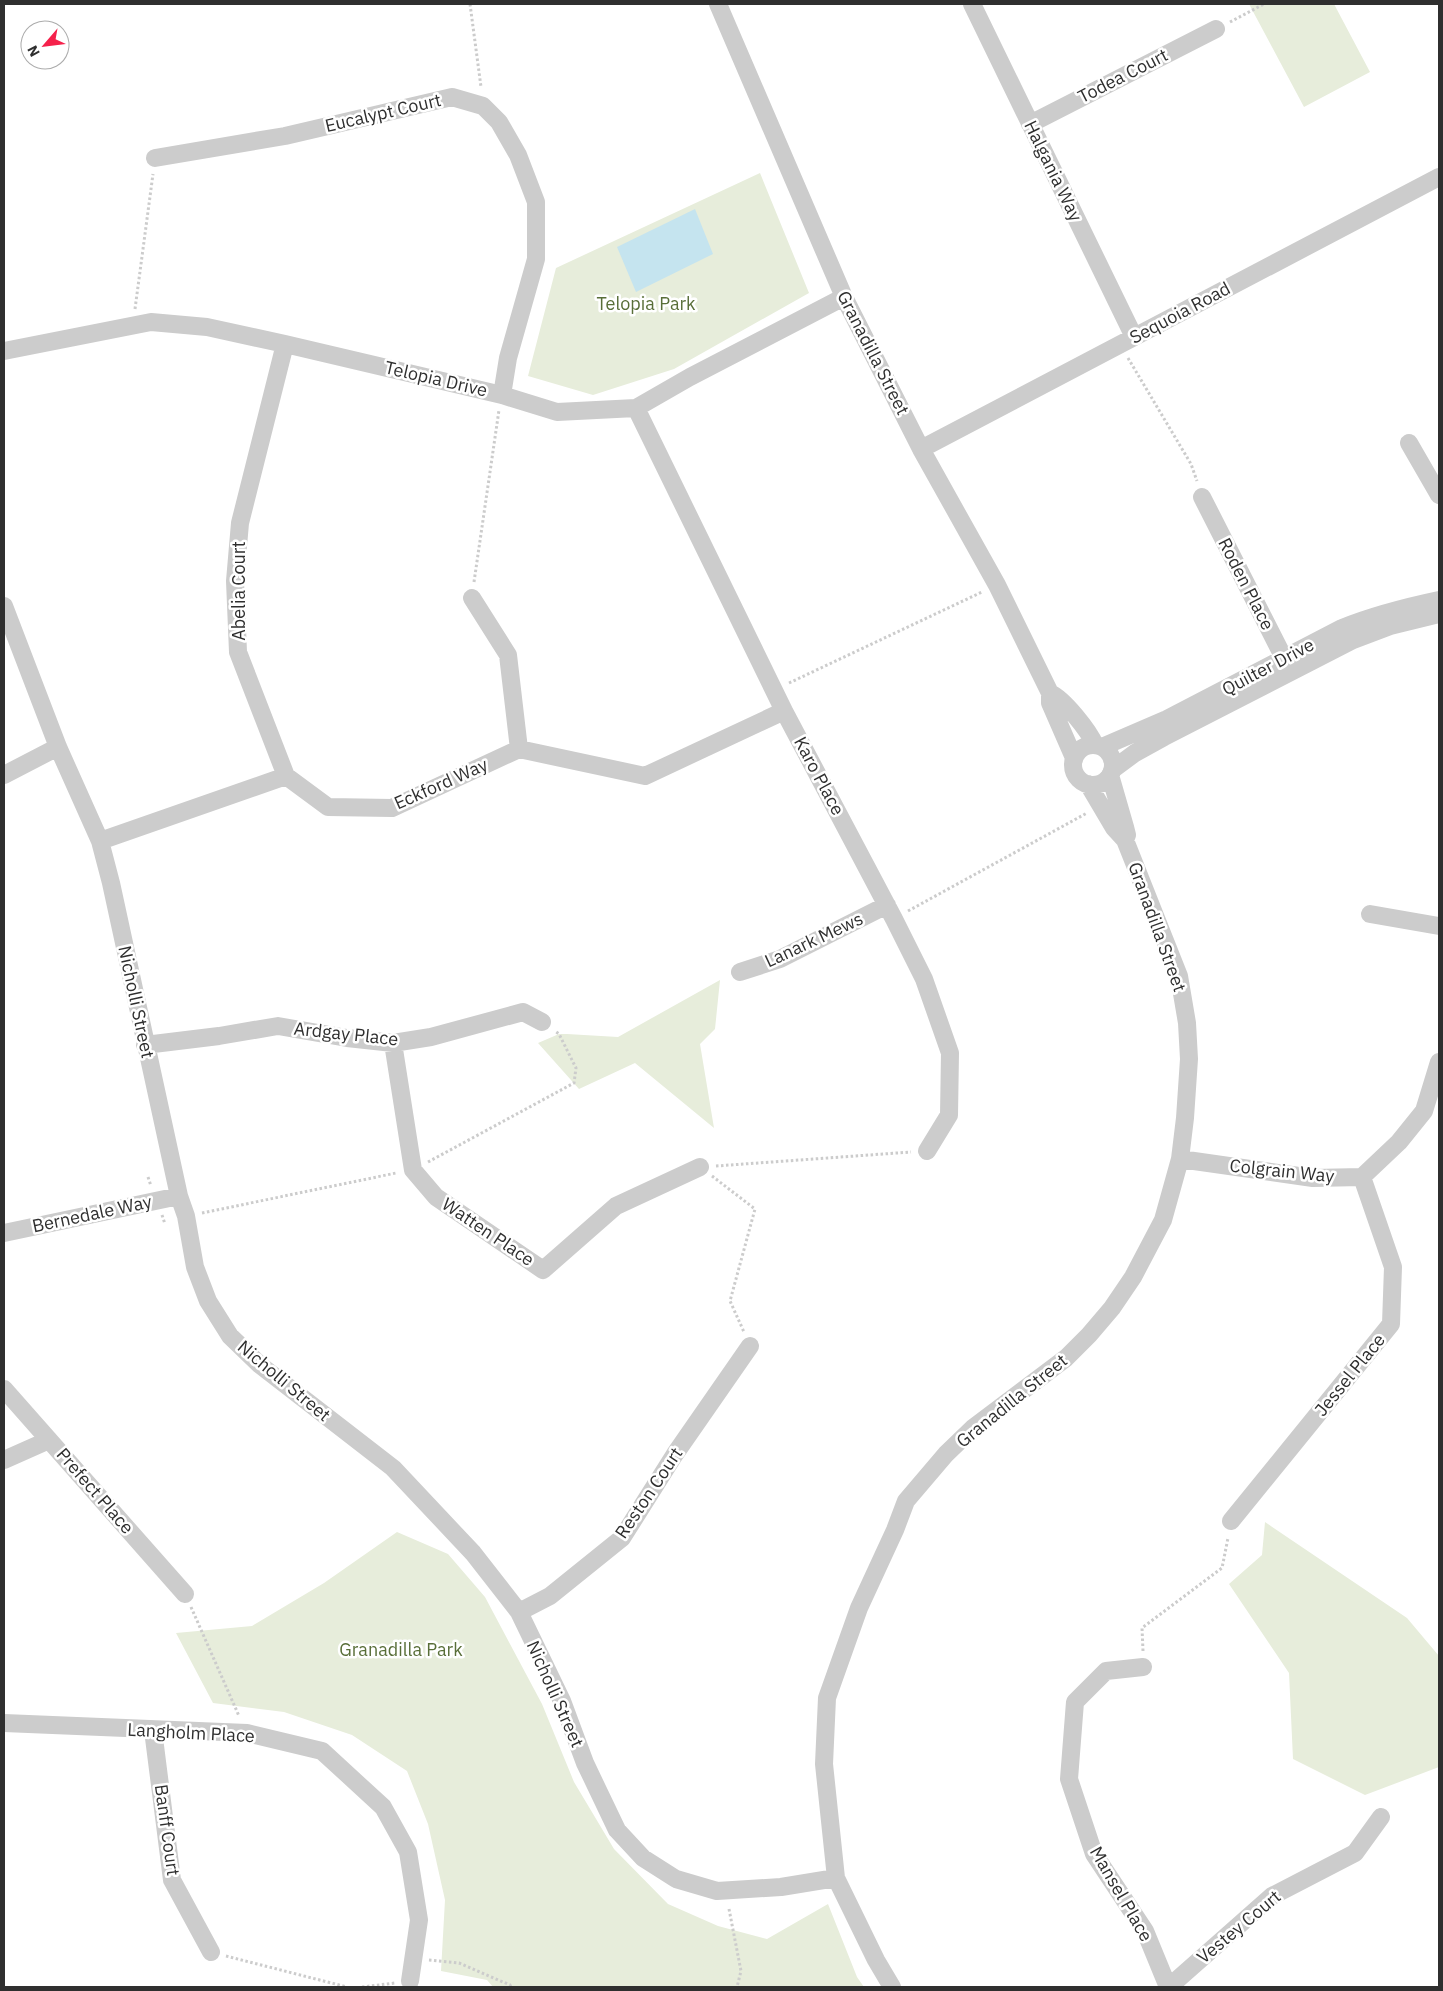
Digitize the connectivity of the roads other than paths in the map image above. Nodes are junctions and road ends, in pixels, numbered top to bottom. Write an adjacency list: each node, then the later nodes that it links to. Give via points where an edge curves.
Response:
1 (718, 4): 7 (street, Granadilla Street)
2 (972, 4): 4 (street, Halgania Way)
3 (1216, 29): 4 (street, Todea Court)
4 (1030, 124): 8 (street, Halgania Way)
5 (155, 158): 11 (street, Eucalypt Court, via 284,136 452,97 483,106 498,122 518,155 536,202 536,259 508,358)
6 (1439, 178): 8 (street, Sequoia Road)
7 (844, 297): 12 (street, Telopia Drive); 14 (street, Granadilla Street)
8 (1127, 341): 14 (street, Sequoia Road)
9 (285, 344): 10 (street, Telopia Drive, via 207,327 151,322); 11 (street, Telopia Drive); 30 (street, Abelia Court, via 240,523 235,580 238,652)
10 (4, 351)
11 (502, 395): 12 (street, Telopia Drive, via 557,412)
12 (636, 408): 23 (street, Karo Place)
13 (1409, 443): 15 (street)
14 (921, 449): 22 (street, Granadilla Street)
15 (1439, 495)
16 (1202, 497): 21 (street, Roden Place)
17 (472, 598): 26 (street, via 508,655)
18 (1439, 600): 21 (street, Quilter Drive, via 1397,609 1342,628)
19 (4, 606): 25 (street, Nicholli Street)
20 (1439, 614): 21 (street, Quilter Drive, via 1390,626)
21 (1288, 665): 24 (street, Quilter Drive); 28 (street, Quilter Drive, via 1135,753)
22 (1050, 693): 24 (street, Granadilla Street, via 1063,702); 27 (street, Granadilla Street, via 1050,703)
23 (784, 711): 26 (street, via 645,776); 34 (street, Karo Place)
24 (1099, 746): 27 (street, via 1082,748); 28 (street, via 1111,757)
25 (58, 747): 29 (street); 33 (street, Nicholli Street)
26 (520, 750): 30 (street, Eckford Way, via 392,808 328,807)
27 (1074, 758): 31 (street, via 1074,773)
28 (1111, 772): 31 (street, via 1099,784); 32 (street, Granadilla Street, via 1127,835)
29 (4, 775)
30 (286, 776): 33 (street)
31 (1088, 784): 32 (street, Granadilla Street, via 1114,828)
32 (1125, 840): 43 (street, Granadilla Street, via 1179,976 1189,1059)
33 (100, 841): 40 (street, Nicholli Street)
34 (890, 912): 37 (street, Lanark Mews, via 780,959); 42 (street, Karo Place, via 924,979 950,1053 949,1116)
35 (1370, 914): 36 (street)
36 (1439, 926)
37 (740, 972)
38 (542, 1022): 39 (street, Ardgay Place, via 523,1012)
39 (393, 1043): 40 (street, Ardgay Place, via 278,1026); 44 (street, Watten Place, via 413,1170 436,1197 543,1270 616,1206)
40 (145, 1045): 46 (street, Nicholli Street)
41 (1439, 1062): 45 (street, via 1424,1111 1399,1142)
42 (927, 1151)
43 (1180, 1160): 45 (street, Colgrain Way, via 1314,1178); 59 (street, Granadilla Street, via 1163,1220 1133,1277 1112,1308 1066,1358 973,1428 906,1501 859,1608 827,1698 824,1764)
44 (700, 1167)
45 (1362, 1177): 52 (street, Jessel Place, via 1393,1267 1392,1324)
46 (179, 1196): 47 (street, Bernedale Way); 54 (street, Nicholli Street, via 198,1276 208,1301 230,1336 260,1365 393,1468 473,1553)
47 (4, 1233)
48 (750, 1346): 54 (street, Reston Court, via 622,1538 550,1596)
49 (4, 1389): 50 (street, Prefect Place)
50 (49, 1440): 51 (street); 53 (street, Prefect Place)
51 (4, 1460)
52 (1231, 1521)
53 (186, 1594)
54 (518, 1612): 59 (street, Nicholli Street, via 562,1701 585,1763 617,1830 643,1858 676,1879 717,1891 781,1887)
55 (1143, 1667): 63 (street, Mansel Place, via 1106,1671 1075,1702 1069,1779 1094,1854 1145,1931)
56 (4, 1723): 57 (street, Langholm Place)
57 (153, 1730): 60 (street, Banff Court, via 172,1880); 61 (street, Langholm Place, via 247,1733 322,1751 384,1807 408,1852 419,1920)
58 (1381, 1817): 63 (street, Vestey Court, via 1355,1853 1272,1896)
59 (836, 1878): 62 (street, Granadilla Street)
60 (210, 1952)
61 (410, 1980)
62 (892, 1987)
63 (1168, 1987)

